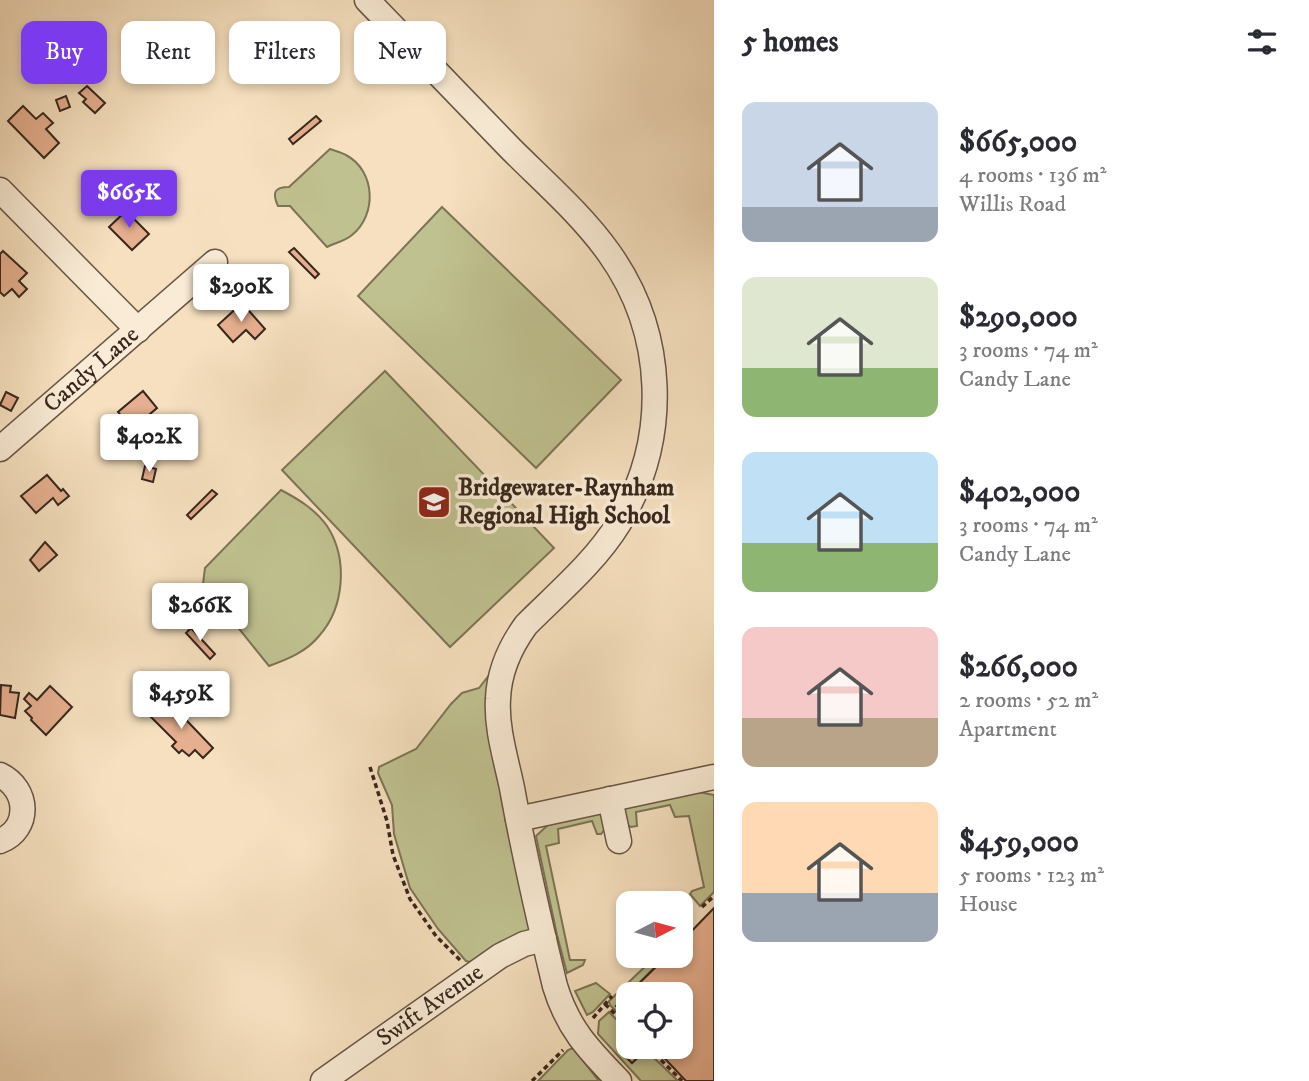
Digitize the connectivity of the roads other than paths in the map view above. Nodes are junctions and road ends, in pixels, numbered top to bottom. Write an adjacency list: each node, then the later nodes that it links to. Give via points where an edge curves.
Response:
1 (367, 0): 9 (street, via 599,239 635,295 649,340 653,427 634,495 599,550 526,625 503,669 498,717)
2 (0, 190): 4 (street)
3 (215, 262): 4 (street, Candy Lane)
4 (138, 330): 5 (street, Candy Lane)
5 (0, 449)
6 (0, 775): 10 (street, via 17,789 23,807 19,825)
7 (714, 777): 8 (street)
8 (610, 799): 9 (street); 11 (street)
9 (518, 819): 12 (street)
10 (0, 841)
11 (620, 841)
12 (544, 939): 13 (street, Swift Avenue, via 512,950 474,974); 14 (street, via 567,1020)
13 (323, 1081)
14 (619, 1081)

